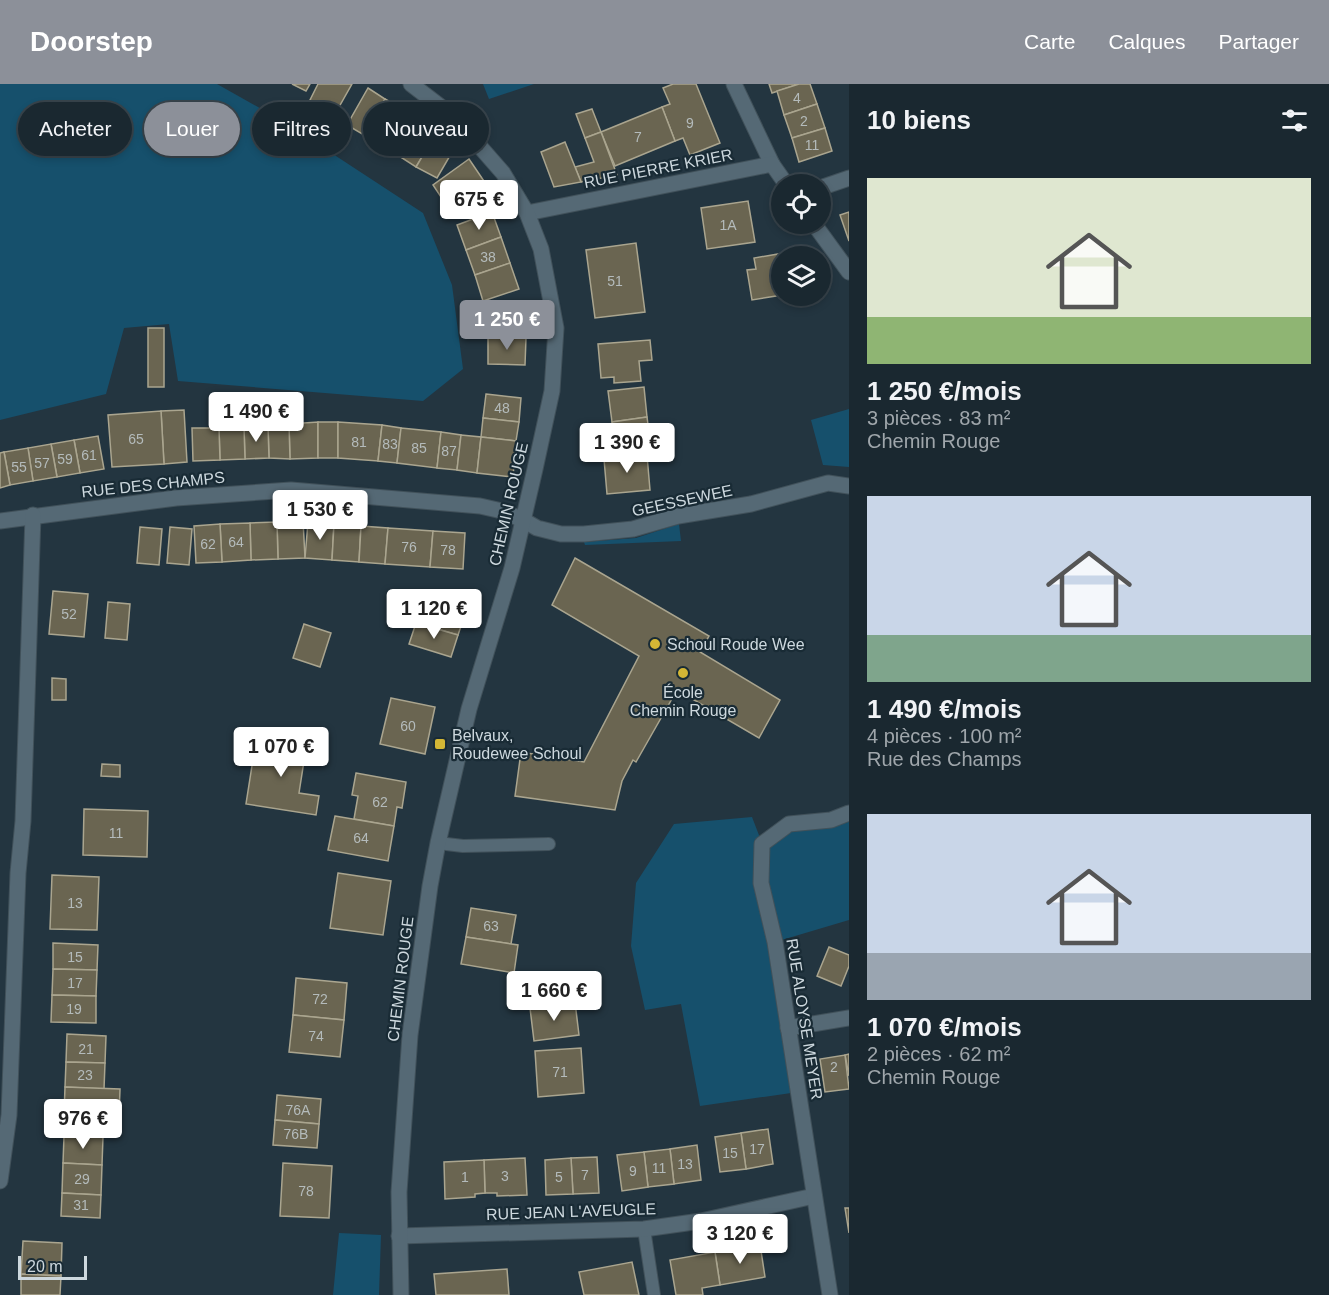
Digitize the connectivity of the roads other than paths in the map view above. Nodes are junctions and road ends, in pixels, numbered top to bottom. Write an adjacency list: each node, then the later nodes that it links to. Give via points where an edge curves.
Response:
1 (411, 84): 7 (street, CHEMIN ROUGE, via 454,117 503,173)
2 (734, 84): 3 (street)
3 (772, 164): 4 (street); 7 (street, RUE PIERRE KRIER)
4 (779, 174)
5 (849, 178): 6 (street)
6 (831, 184)
7 (527, 213): 12 (street, CHEMIN ROUGE, via 541,249 556,328 552,391)
8 (821, 234): 9 (street)
9 (849, 272)
10 (849, 486): 12 (street, GEESSEWEE, via 828,483 633,529 561,534)
11 (33, 515): 12 (street, RUE DES CHAMPS, via 176,498 291,490 480,506); 13 (street, RUE DES CHAMPS); 19 (street, via 9,1115)
12 (523, 520): 15 (street, CHEMIN ROUGE, via 469,709)
13 (0, 521)
14 (849, 813): 18 (street, RUE ALOYSE MEYER, via 831,820 789,824 762,844 760,883 775,942)
15 (438, 843): 16 (lane); 22 (street, CHEMIN ROUGE, via 410,1035)
16 (549, 844)
17 (849, 1018): 18 (street)
18 (788, 1028): 20 (street, RUE ALOYSE MEYER)
19 (0, 1181)
20 (814, 1196): 21 (street, RUE JEAN L'AVEUGLE, via 701,1221); 25 (street, RUE ALOYSE MEYER)
21 (644, 1229): 22 (street, RUE JEAN L'AVEUGLE); 24 (lane)
22 (399, 1236): 23 (street, CHEMIN ROUGE)
23 (401, 1295)
24 (654, 1295)
25 (830, 1295)

